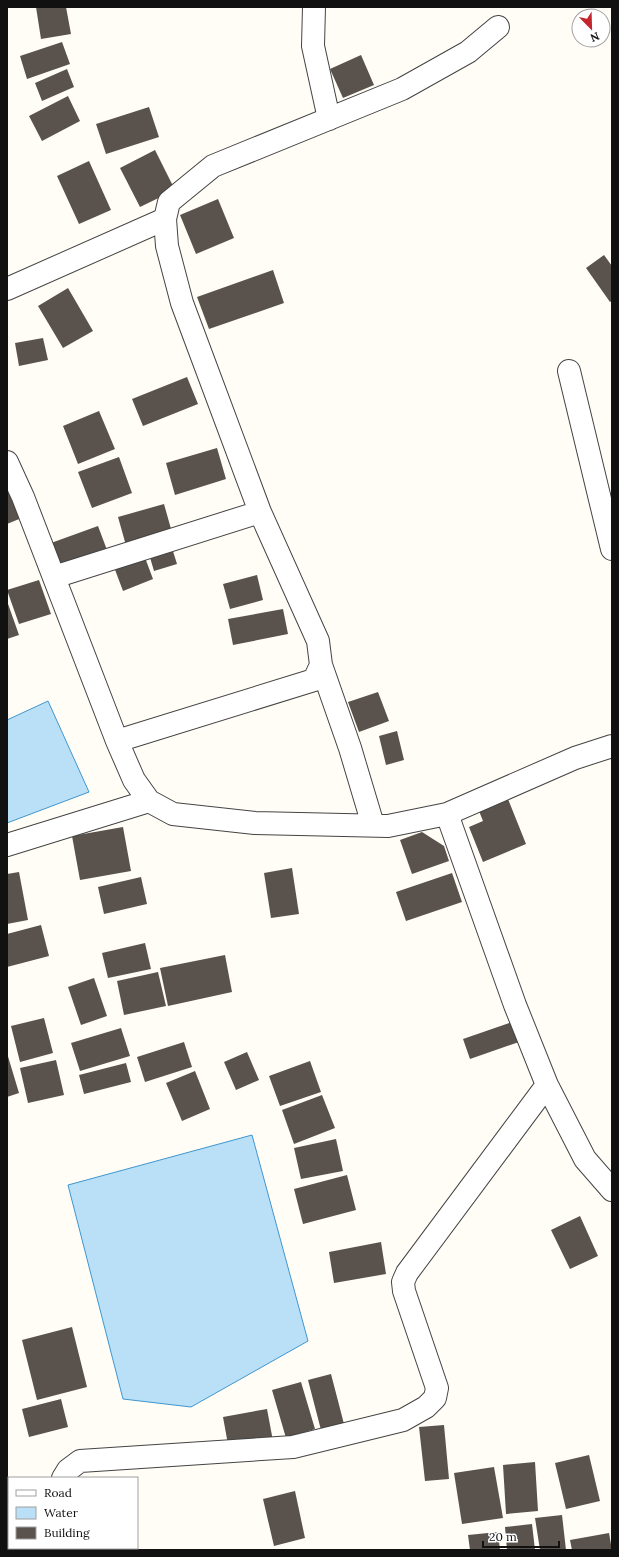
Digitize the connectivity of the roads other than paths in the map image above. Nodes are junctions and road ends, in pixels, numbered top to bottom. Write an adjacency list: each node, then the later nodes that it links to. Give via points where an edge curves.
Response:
1 (314, 7): 3 (street, via 313,46)
2 (498, 27): 3 (street, via 468,52 402,89)
3 (329, 119): 4 (street, via 213,166 169,202)
4 (165, 219): 5 (street); 8 (street, via 167,246 182,303)
5 (7, 289)
6 (569, 371): 9 (street)
7 (7, 462): 10 (street)
8 (260, 512): 10 (street); 11 (street, via 318,641)
9 (612, 549)
10 (54, 577): 12 (street)
11 (321, 665): 12 (street, via 314,680); 16 (street)
12 (117, 741): 14 (street, via 134,780)
13 (612, 746): 15 (street, via 575,758)
14 (149, 801): 16 (street, via 173,814 255,823); 17 (street)
15 (447, 814): 16 (street, via 388,826); 18 (street, via 515,1005)
16 (373, 825)
17 (7, 846)
18 (547, 1085): 19 (street, via 584,1159); 20 (street, via 407,1273 403,1282 437,1388 435,1398 426,1408 403,1420 293,1448 80,1461)
19 (612, 1190)
20 (64, 1477)

